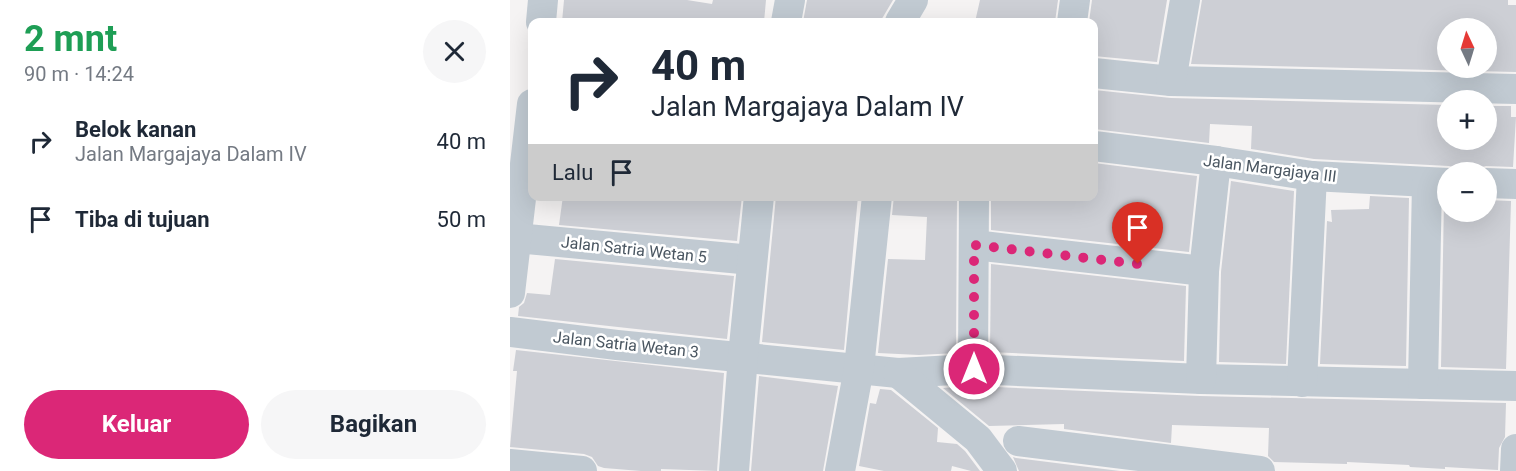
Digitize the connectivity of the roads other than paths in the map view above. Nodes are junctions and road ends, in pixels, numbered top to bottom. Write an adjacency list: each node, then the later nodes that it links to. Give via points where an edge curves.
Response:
1 (543, 0): 6 (street)
2 (790, 0): 7 (street)
3 (913, 0): 8 (street)
4 (1075, 0): 9 (street)
5 (1185, 0): 11 (street)
6 (541, 18)
7 (787, 18)
8 (902, 18)
9 (1073, 18)
10 (1098, 73): 11 (street)
11 (1172, 81): 12 (street)
12 (1516, 89)
13 (1098, 146): 15 (street, Jalan Margajaya III)
14 (528, 159): 23 (street)
15 (1216, 161): 16 (street, Jalan Margajaya III); 26 (street)
16 (1312, 176): 17 (street, Jalan Margajaya III); 34 (street)
17 (1437, 183): 35 (street)
18 (1497, 183): 19 (street)
19 (1516, 183)
20 (758, 201): 25 (street)
21 (876, 201): 30 (street)
22 (974, 201): 24 (street)
23 (516, 238): 25 (street, Jalan Satria Wetan 5); 27 (street)
24 (974, 245): 26 (street); 31 (street)
25 (752, 261): 29 (street)
26 (1204, 271): 33 (street)
27 (510, 293)
28 (510, 332): 29 (street, Jalan Satria Wetan 3)
29 (743, 356): 30 (street, Jalan Satria Wetan 3); 41 (street)
30 (859, 368): 32 (street, Jalan Satria Wetan 3); 42 (street)
31 (974, 369): 32 (street, Jalan Satria Wetan 3); 33 (street, Jalan Satria Wetan 3)
32 (898, 373): 43 (street, via 978,439)
33 (1201, 379): 34 (street, Jalan Satria Wetan 3)
34 (1302, 382): 35 (street, Jalan Satria Wetan 3)
35 (1423, 384): 36 (street, Jalan Satria Wetan 3)
36 (1516, 386)
37 (1018, 441): 44 (street)
38 (1516, 449): 45 (street)
39 (510, 464): 40 (street)
40 (582, 471)
41 (734, 471)
42 (840, 471)
43 (1002, 471)
44 (1260, 471)
45 (1515, 471)

